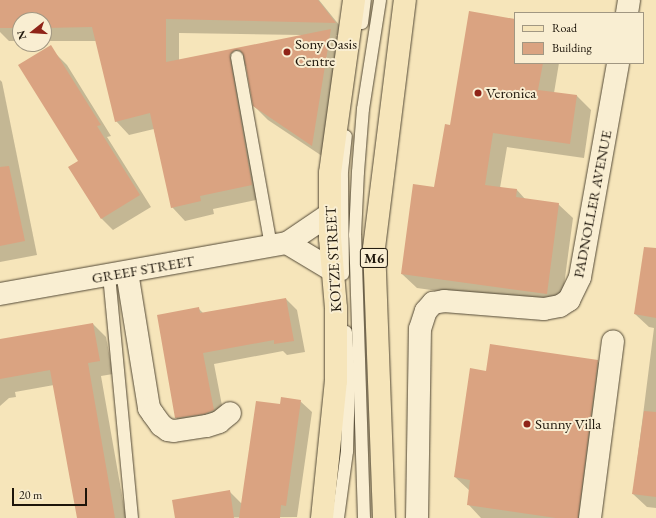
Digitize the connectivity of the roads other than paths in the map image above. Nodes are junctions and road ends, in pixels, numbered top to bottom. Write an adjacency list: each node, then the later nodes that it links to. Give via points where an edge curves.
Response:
1 (354, 0): 9 (main road, KOTZE STREET, via 330,172)
2 (365, 0): 18 (lane, KOTZE STREET, via 348,112 342,172 342,236 349,379 347,451)
3 (380, 0): 19 (lane, KOTZE STREET, via 363,109 355,234)
4 (405, 0): 20 (main road, M6, via 374,248)
5 (629, 0): 6 (street)
6 (626, 12)
7 (237, 57): 10 (lane)
8 (618, 64): 21 (street, PADNOLLER AVENUE, via 580,277 569,300 560,306 544,309 444,301 434,303 426,311 420,329)
9 (330, 214): 10 (street, GREEF STREET); 11 (main road, KOTZE STREET)
10 (279, 244): 11 (street); 12 (street, GREEF STREET)
11 (332, 270): 17 (main road, KOTZE STREET, via 336,308 336,381)
12 (118, 273): 13 (street, GREEF STREET); 15 (street, via 149,408 153,414 168,430 174,431 207,426 219,422); 16 (lane)
13 (0, 294)
14 (613, 341): 22 (street)
15 (230, 413)
16 (132, 518)
17 (322, 518)
18 (338, 518)
19 (364, 518)
20 (384, 518)
21 (417, 518)
22 (590, 518)

